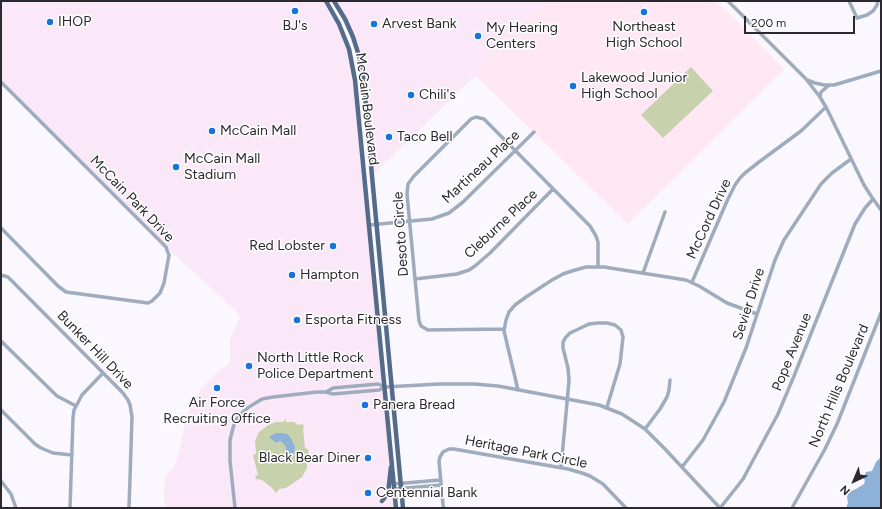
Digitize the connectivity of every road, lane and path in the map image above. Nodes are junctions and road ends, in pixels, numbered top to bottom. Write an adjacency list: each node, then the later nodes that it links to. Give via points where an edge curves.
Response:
1 (326, 1): 21 (main road, McCain Boulevard, via 339,24 354,69)
2 (334, 1): 20 (main road, McCain Boulevard, via 353,37 362,69)
3 (728, 1): 7 (street)
4 (849, 1): 5 (street, via 857,18 873,11)
5 (878, 1)
6 (881, 71): 9 (street)
7 (806, 79): 9 (street); 10 (street)
8 (1, 82): 22 (street, McCain Park Drive, via 166,247 168,255 164,283 160,293 148,303 66,292)
9 (828, 85): 10 (street)
10 (820, 97): 11 (street)
11 (826, 108): 14 (street); 27 (street, McCord Drive, via 740,178 727,200)
12 (534, 132): 13 (street, Martineau Place)
13 (515, 151): 15 (street, Desoto Circle); 19 (street, Martineau Place, via 455,209 443,216); 19 (street, Desoto Circle, via 484,119 471,119 410,180 407,194)
14 (851, 159): 16 (street); 29 (street, Sevier Drive, via 821,184 784,240 774,260)
15 (554, 189): 23 (street, Desoto Circle, via 592,229 598,242); 26 (street, Cleburne Place, via 490,253 469,270 458,274)
16 (873, 199): 17 (street); 61 (street, Pope Avenue, via 854,224 778,414 742,479)
17 (881, 210)
18 (665, 212): 24 (street)
19 (409, 222): 20 (street, Martineau Place); 26 (street, Desoto Circle)
20 (376, 224): 21 (street, Martineau Place); 35 (main road, McCain Boulevard)
21 (369, 225): 34 (main road, McCain Boulevard)
22 (1, 228)
23 (598, 267): 24 (street); 30 (street, via 563,274 526,297 509,312)
24 (643, 273): 27 (street)
25 (1, 275): 32 (street, Bunker Hill Drive, via 8,277)
26 (414, 279): 30 (street, Desoto Circle, via 419,321 424,328)
27 (692, 282): 29 (street, via 727,303)
28 (881, 313): 62 (street, North Hills Boulevard, via 834,431)
29 (757, 314): 44 (street, Sevier Drive, via 743,356 718,414 703,440)
30 (504, 329): 36 (street)
31 (1, 341): 38 (street, via 57,396)
32 (103, 373): 38 (street, via 82,395); 55 (street, Bunker Hill Drive, via 127,398 132,412)
33 (670, 380): 41 (street, via 667,397)
34 (385, 387): 35 (street); 43 (main road, McCain Boulevard); 56 (street, via 350,393 326,392 273,397 262,399 243,412 234,424 230,440)
35 (391, 387): 36 (street, via 474,384); 50 (main road, McCain Boulevard)
36 (518, 390): 37 (street)
37 (568, 399): 39 (street); 39 (street, via 570,381 563,348 564,340 570,333 589,324 612,324 620,328 623,346); 45 (street)
38 (76, 406): 42 (street, via 73,418)
39 (607, 407): 41 (street)
40 (1, 410): 42 (street, via 41,448 53,453)
41 (645, 429): 44 (street)
42 (72, 455): 54 (street)
43 (392, 459): 48 (main road); 52 (main road, via 388,493)
44 (682, 467): 61 (street)
45 (561, 468): 46 (street, Heritage Park Circle, via 449,449 440,457); 60 (street, Heritage Park Circle, via 582,473 598,481)
46 (440, 480): 49 (street, Heritage Park Circle); 50 (street)
47 (1, 481): 53 (street, via 11,494)
48 (394, 484): 50 (street); 51 (main road)
49 (441, 485): 50 (street); 59 (street, Heritage Park Circle)
50 (401, 486): 51 (street); 58 (main road, McCain Boulevard)
51 (395, 489): 57 (main road)
52 (382, 501)
53 (16, 508)
54 (70, 508)
55 (129, 508)
56 (235, 508)
57 (396, 508)
58 (403, 508)
59 (444, 508)
60 (626, 508)
61 (720, 508)
62 (792, 508)

